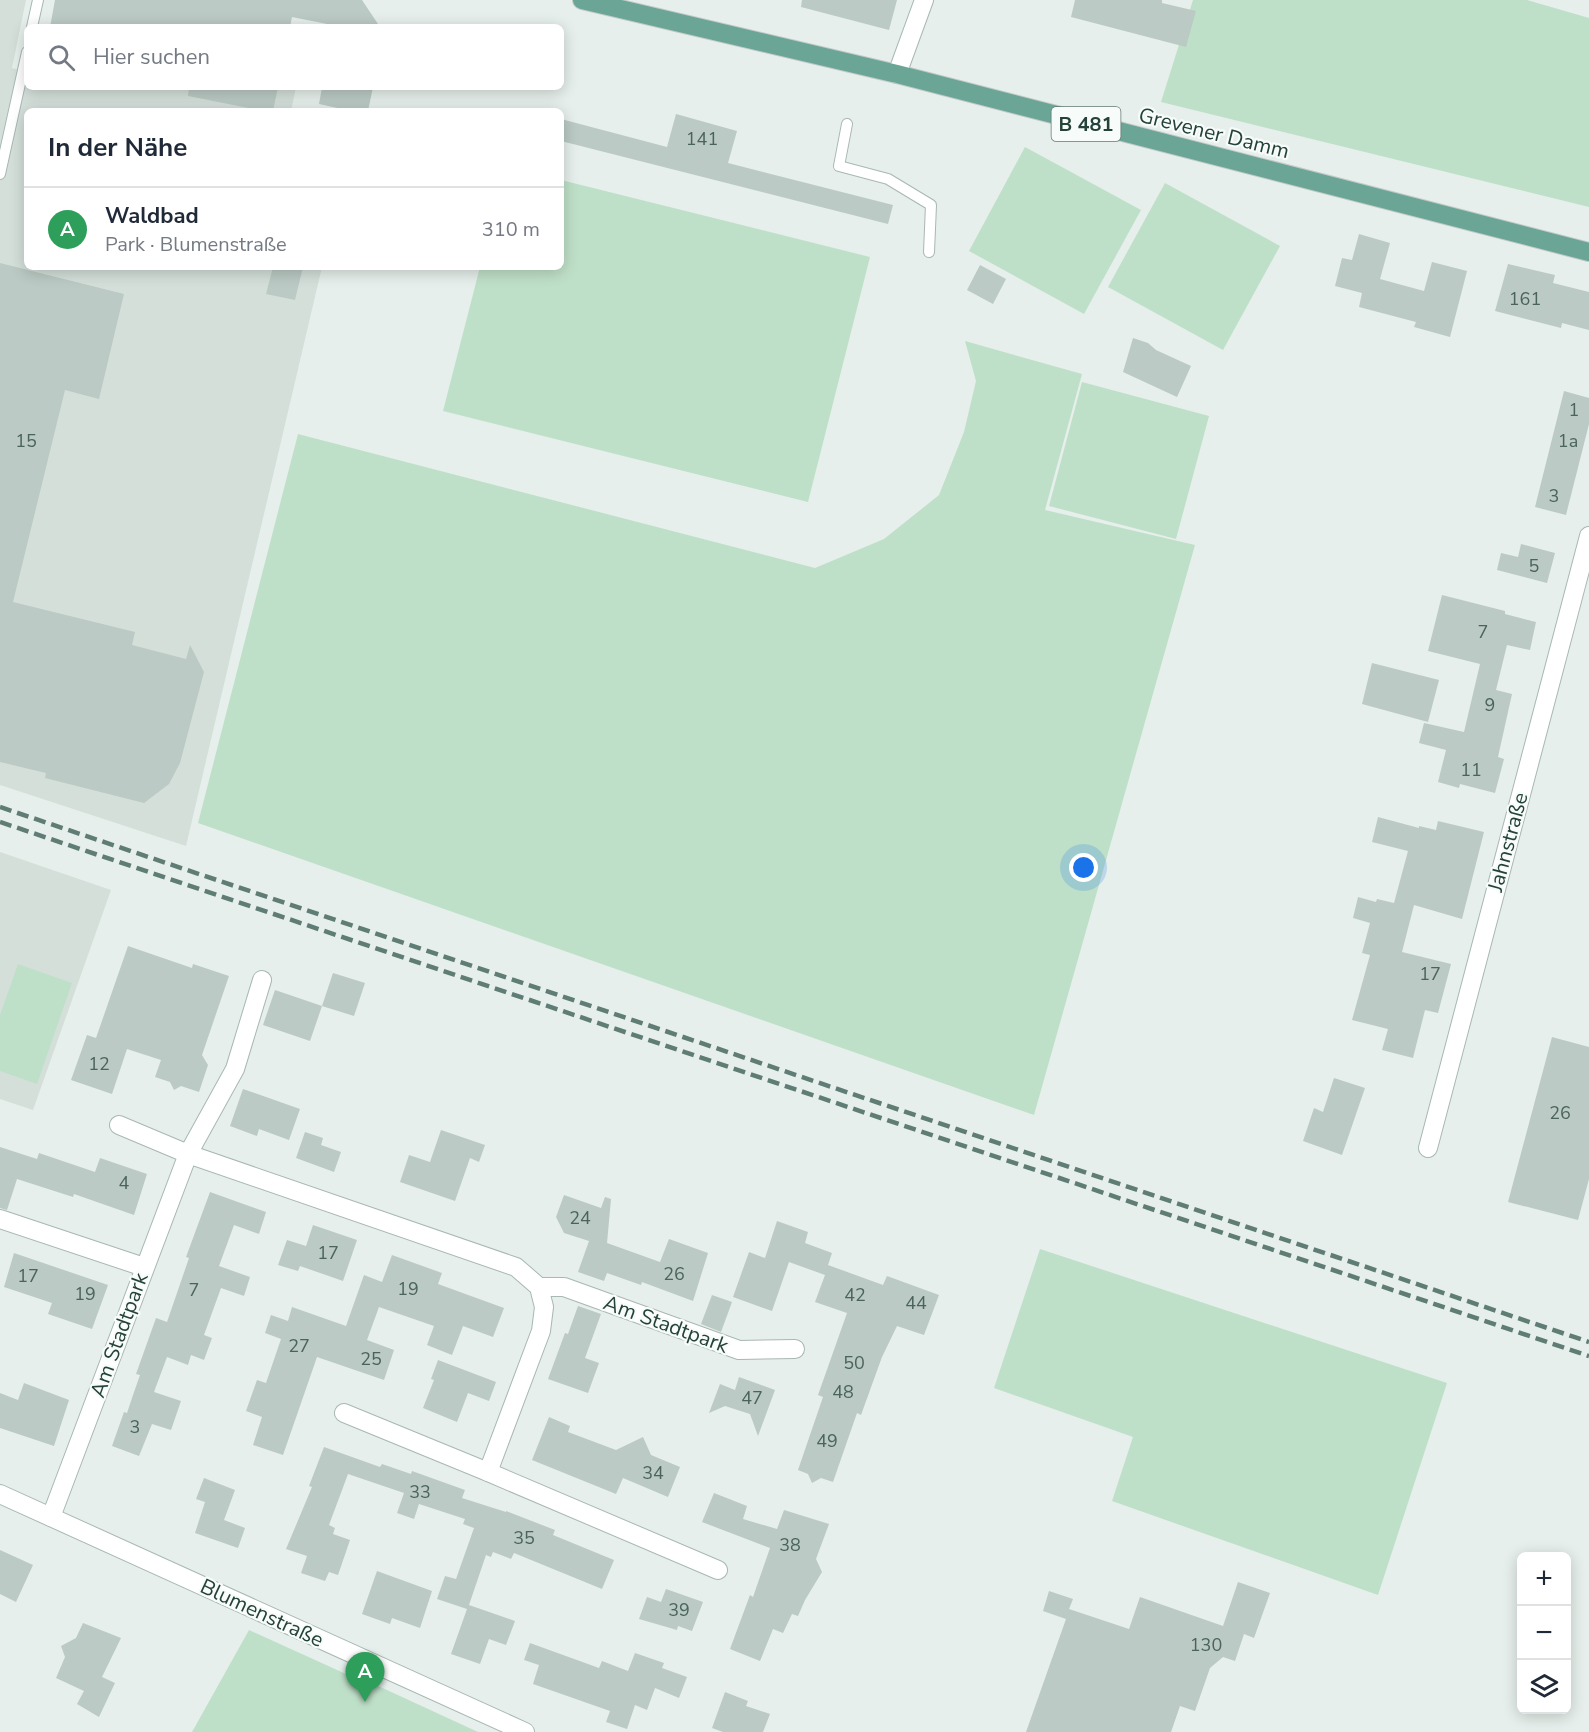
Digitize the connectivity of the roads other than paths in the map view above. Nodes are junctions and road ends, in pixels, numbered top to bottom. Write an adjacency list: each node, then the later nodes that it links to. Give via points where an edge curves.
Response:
1 (38, 0): 4 (lane)
2 (582, 0): 6 (main road, Grevener Damm / B 481)
3 (924, 0): 6 (street)
4 (33, 24)
5 (24, 66): 8 (lane)
6 (897, 74): 10 (main road, Grevener Damm / B 481)
7 (847, 124): 9 (lane, via 839,166 888,179 931,205)
8 (0, 174)
9 (929, 252)
10 (1589, 252)
11 (1589, 536): 14 (street, Jahnstraße)
12 (262, 980): 15 (street, Am Stadtpark, via 235,1069)
13 (119, 1125): 15 (street)
14 (1428, 1148)
15 (188, 1154): 17 (street, Am Stadtpark); 18 (street, via 516,1267)
16 (0, 1219): 17 (street)
17 (144, 1267): 23 (street, Am Stadtpark)
18 (539, 1287): 19 (street, Am Stadtpark, via 564,1287 739,1350); 21 (street, via 544,1307 541,1331)
19 (795, 1349)
20 (344, 1413): 21 (street)
21 (489, 1472): 24 (street)
22 (0, 1494): 23 (street, Blumenstraße)
23 (51, 1517): 25 (street, Blumenstraße)
24 (718, 1570)
25 (525, 1732)

